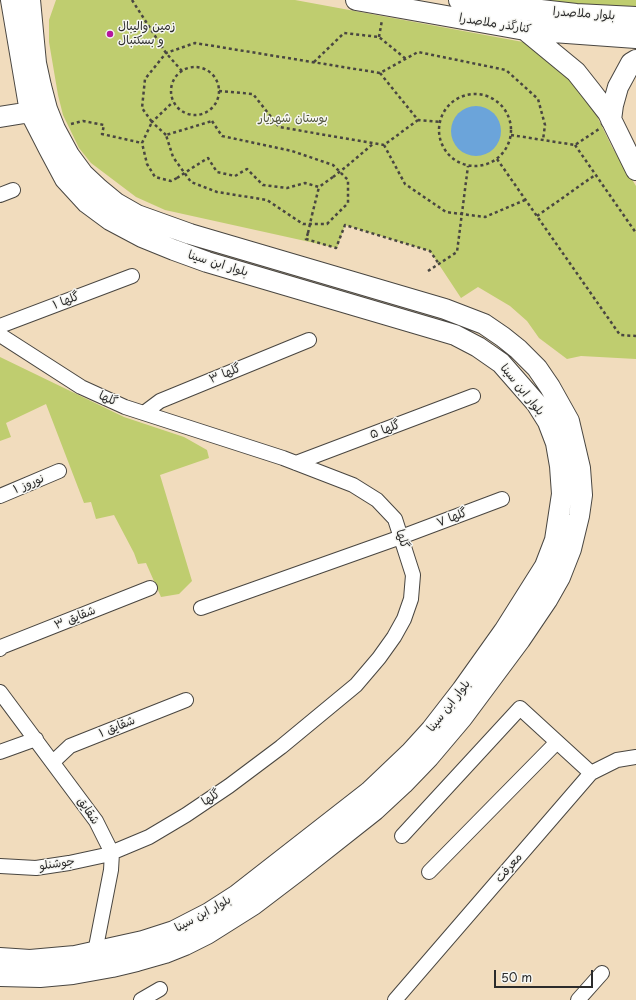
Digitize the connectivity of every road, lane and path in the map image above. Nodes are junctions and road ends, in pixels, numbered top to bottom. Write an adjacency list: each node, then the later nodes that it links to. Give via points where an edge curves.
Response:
1 (11, 0): 19 (main road, بلوار ابن سینا)
2 (30, 0): 10 (main road, بلوار ابن سینا)
3 (43, 0): 10 (main road)
4 (132, 0): 11 (path)
5 (356, 0): 8 (main road, کنارگذر ملاصدرا)
6 (460, 0): 7 (main road, بلوار ملاصدرا, via 576,15)
7 (636, 18)
8 (525, 30): 9 (main road, کنارگذر ملاصدرا); 22 (main road, via 576,72)
9 (636, 38)
10 (34, 40): 19 (main road, بلوار ابن سینا, via 41,86)
11 (166, 53): 14 (path, via 195,42); 15 (path); 23 (path, via 145,79 142,108)
12 (406, 59): 14 (path, via 379,37 344,33); 16 (path); 28 (path, via 418,52 506,70 538,99 545,125)
13 (636, 60): 22 (main road, via 631,63 618,87)
14 (314, 62): 16 (path)
15 (182, 71): 17 (path, via 197,67 205,69 216,79); 18 (path, via 172,82)
16 (380, 73): 21 (path)
17 (219, 91): 18 (path, via 217,102 212,108 197,116 181,112); 30 (path, via 253,94 279,127)
18 (173, 102): 23 (path)
19 (39, 111): 20 (main road); 25 (main road, بلوار ابن سینا); 71 (main road, بلوار ابن سینا, via 49,150 65,179 105,216 142,237 207,262 455,335 478,347 501,363 536,403 548,422 561,473 560,516 555,540 545,566 483,662 411,752 336,819 209,914 174,931)
20 (0, 117)
21 (418, 120): 24 (path); 31 (path)
22 (611, 120): 32 (path); 35 (main road)
23 (152, 122): 26 (path); 29 (path)
24 (440, 122): 27 (path, via 444,111 452,102 462,96 484,95 496,100 505,108 510,119); 34 (path, via 439,134 448,155)
25 (55, 129): 29 (path, via 84,121 104,125 102,134); 74 (main road, بلوار ابن سینا, via 83,174 116,203 137,215 190,234 445,309 484,324 503,337 537,368 569,421 580,468 582,495 571,549 547,600 462,718 403,784 364,819 253,905 208,934 185,945 137,961 73,974 40,977)
26 (166, 135): 26 (path, via 212,121 222,136 292,150 333,165 348,180 348,203 328,224 303,224 266,200 217,192 191,182 173,157)
27 (511, 135): 28 (path); 33 (path, via 509,144)
28 (543, 140): 32 (path)
29 (142, 143): 37 (path, bridge, via 147,164 156,177 171,182 208,158 217,172 234,176 247,169 263,185 287,188 305,183)
30 (374, 143): 31 (path); 37 (path, bridge)
31 (384, 145): 39 (path, via 405,184 446,212)
32 (575, 145): 36 (path)
33 (497, 159): 34 (path, via 481,166); 38 (path)
34 (468, 166): 39 (path)
35 (636, 170)
36 (596, 175): 40 (path); 41 (path)
37 (320, 187): 42 (path, bridge, via 306,239 336,248 344,225 430,251)
38 (525, 200): 39 (path, via 485,216); 40 (path)
39 (462, 214): 42 (path, via 457,252)
40 (537, 216): 47 (path, via 620,335)
41 (636, 233)
42 (438, 264): 43 (path)
43 (428, 271)
44 (132, 276): 45 (street, گلها ۱)
45 (0, 326)
46 (0, 335): 50 (street, گلها, via 81,387)
47 (636, 336)
48 (309, 340): 50 (street, گلها ۳, via 160,401)
49 (473, 396): 51 (street, گلها ۵)
50 (144, 413): 51 (street, گلها)
51 (296, 463): 55 (street, گلها, via 353,485 377,500 395,519)
52 (59, 472): 53 (street, نوروز ۱)
53 (0, 496)
54 (502, 499): 55 (street, گلها ۷)
55 (401, 537): 57 (street, گلها ۷); 68 (street, گلها, via 413,575 411,599 394,637 356,685 229,786 149,837)
56 (150, 588): 58 (street, شقایق ۳)
57 (201, 608)
58 (0, 649)
59 (0, 692): 61 (street, شقایق)
60 (186, 700): 65 (street, شقایق ۱, via 70,746)
61 (36, 739): 63 (street); 65 (street, شقایق)
62 (557, 742): 66 (street); 67 (street, via 520,708); 70 (street)
63 (0, 752)
64 (636, 757): 66 (street, معرفت, via 617,760)
65 (53, 762): 68 (street, شقایق, via 96,821)
66 (591, 773): 77 (street, معرفت)
67 (402, 836)
68 (112, 853): 69 (street, جوشنلو, via 36,868); 71 (street, شقایق, via 112,870)
69 (0, 866)
70 (429, 872)
71 (95, 952): 72 (main road, بلوار ابن سینا, via 30,960)
72 (0, 958)
73 (602, 973): 78 (street)
74 (0, 976)
75 (160, 988): 76 (street)
76 (141, 1000)
77 (395, 1000)
78 (578, 1000)

